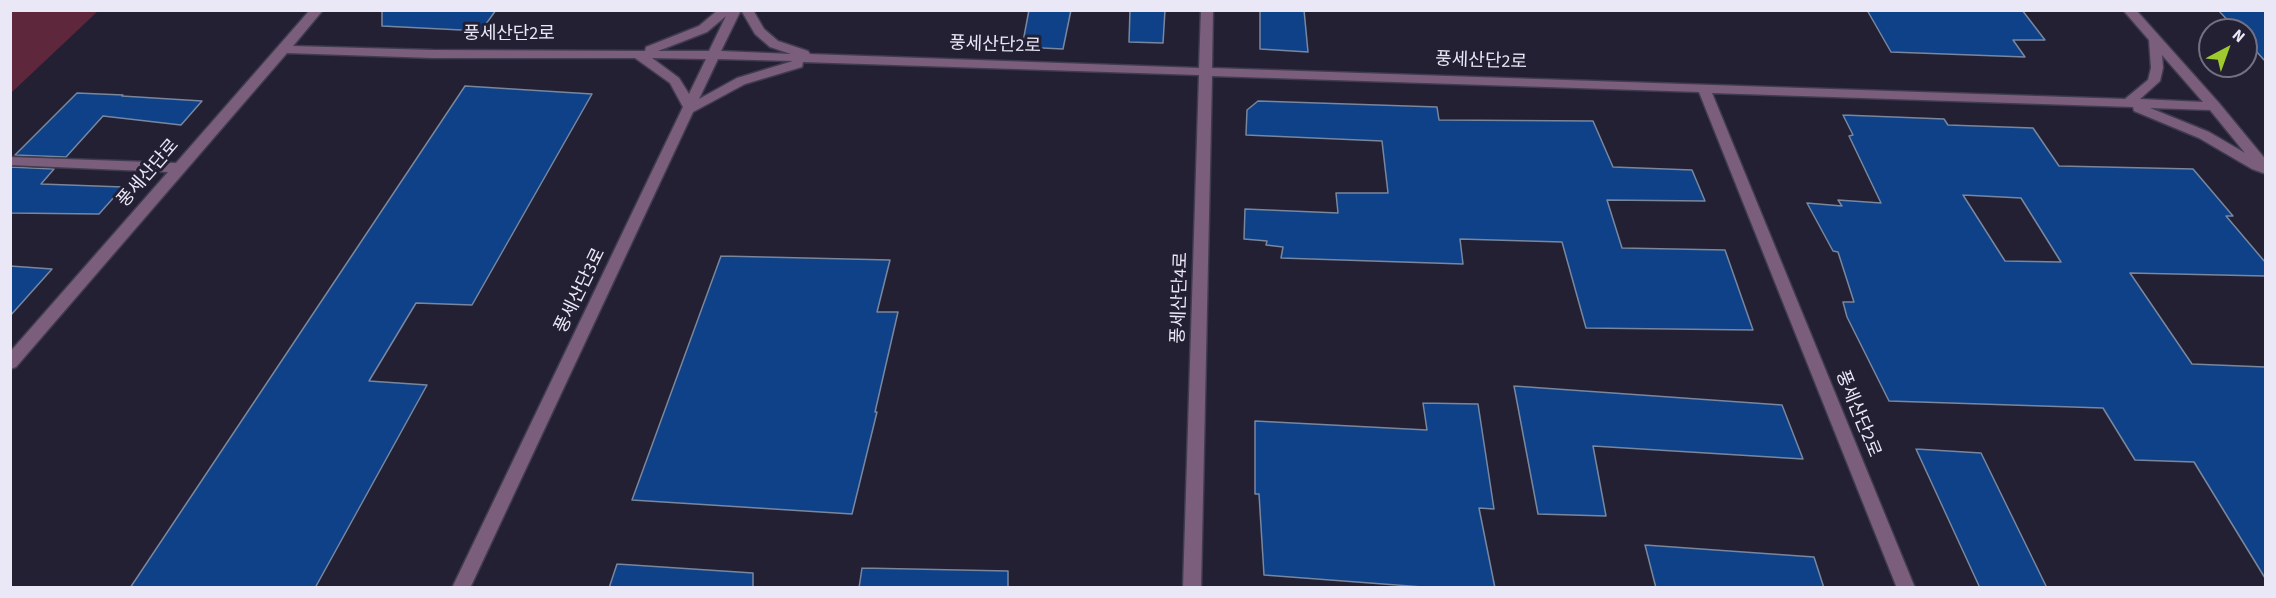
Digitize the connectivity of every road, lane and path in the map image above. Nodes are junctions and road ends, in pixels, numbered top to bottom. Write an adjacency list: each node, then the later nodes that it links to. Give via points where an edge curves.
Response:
1 (317, 10): 8 (street, 풍세산단로)
2 (726, 10): 9 (street, via 703,29)
3 (735, 10): 10 (street, 풍세산단3로)
4 (747, 10): 11 (street, via 759,31 774,44)
5 (1207, 10): 12 (street, 풍세산단4로)
6 (2129, 10): 7 (street)
7 (2155, 41): 14 (street, via 2154,81); 15 (street)
8 (285, 49): 9 (street, 풍세산단2로); 18 (street, 풍세산단로)
9 (636, 55): 10 (street, 풍세산단2로); 16 (street, via 675,81)
10 (716, 55): 11 (street, 풍세산단2로); 16 (street, 풍세산단3로)
11 (822, 59): 12 (street, 풍세산단2로); 16 (street, via 741,81)
12 (1207, 73): 13 (street, 풍세산단2로); 22 (street, 풍세산단4로)
13 (1704, 88): 14 (street, 풍세산단2로); 23 (street, 풍세산단2로)
14 (2128, 103): 15 (street, 풍세산단2로); 19 (street, via 2204,135)
15 (2214, 106): 19 (street)
16 (690, 109): 21 (street, 풍세산단3로)
17 (10, 161): 18 (street)
18 (180, 168): 20 (street, 풍세산단로)
19 (2265, 170)
20 (10, 363)
21 (461, 588)
22 (1192, 588)
23 (1906, 588)

